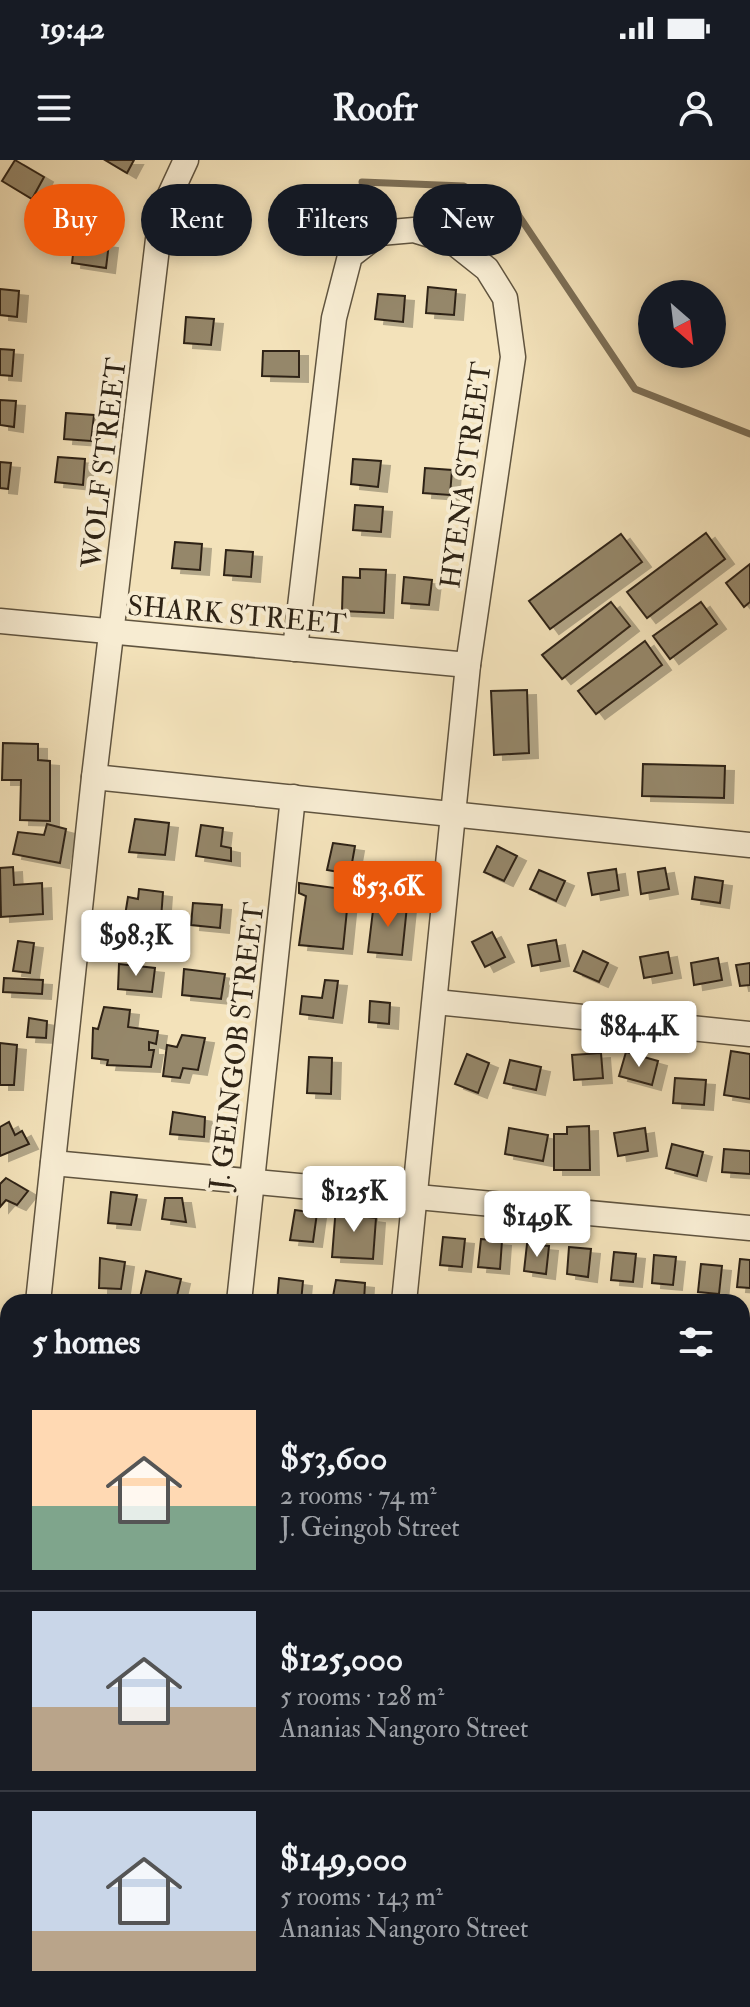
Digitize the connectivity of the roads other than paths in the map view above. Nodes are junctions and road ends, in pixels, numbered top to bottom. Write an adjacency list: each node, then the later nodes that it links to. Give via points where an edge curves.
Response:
1 (186, 160): 3 (street, WOLF STREET, via 161,214)
2 (0, 621): 3 (street, SHARK STREET)
3 (113, 633): 4 (street, SHARK STREET); 6 (street, WOLF STREET)
4 (295, 649): 5 (street, SHARK STREET); 5 (street, HYENA STREET, via 334,318 350,256 380,233 414,230 453,242 487,269 505,298 513,357)
5 (468, 665): 8 (street, HYENA STREET)
6 (94, 777): 7 (street); 12 (street, WOLF STREET)
7 (293, 797): 8 (street); 13 (street, J. GEINGOB STREET)
8 (456, 814): 9 (street); 10 (street, HYENA STREET)
9 (750, 845)
10 (436, 1002): 11 (street); 14 (street, HYENA STREET)
11 (750, 1034)
12 (53, 1163): 13 (street); 16 (street, WOLF STREET)
13 (250, 1181): 14 (street); 17 (street, J. GEINGOB STREET)
14 (413, 1195): 15 (street); 18 (street, HYENA STREET)
15 (750, 1228)
16 (39, 1294)
17 (240, 1294)
18 (405, 1294)

